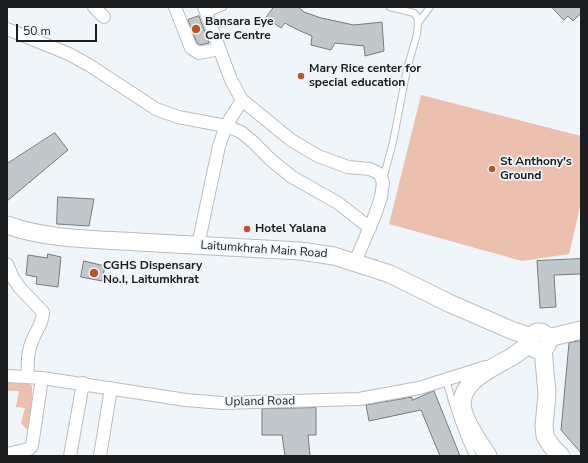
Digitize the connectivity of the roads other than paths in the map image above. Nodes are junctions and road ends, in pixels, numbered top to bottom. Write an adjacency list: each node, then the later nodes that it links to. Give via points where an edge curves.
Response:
1 (94, 7): 7 (street)
2 (175, 7): 10 (street, via 191,48 199,52)
3 (223, 7): 6 (lane)
4 (390, 7): 8 (lane, via 414,13)
5 (430, 7): 8 (lane)
6 (205, 10): 10 (street)
7 (104, 17)
8 (418, 22): 13 (lane)
9 (7, 29): 12 (street, via 69,54 156,109 178,117)
10 (219, 49): 11 (street)
11 (242, 100): 12 (street); 13 (street, via 290,140 318,156 348,168 370,169 380,174)
12 (226, 126): 15 (street, via 241,132 292,177 338,203); 16 (street, via 219,146)
13 (383, 181): 15 (street, via 381,197)
14 (7, 225): 16 (street, Laitumkhrah Main Road, via 24,232 80,239)
15 (370, 228): 17 (street)
16 (198, 245): 17 (street, Laitumkhrah Main Road, via 315,252)
17 (355, 262): 20 (street, Laitumkhrah Main Road, via 390,274)
18 (7, 264): 23 (street, via 20,288 43,312 41,324 29,350)
19 (581, 330): 20 (street)
20 (538, 342): 21 (street); 34 (street, via 547,394 545,436)
21 (508, 359): 25 (street, Upland Road); 33 (street, via 476,378 462,401 470,426)
22 (7, 376): 23 (street, Upland Road)
23 (28, 377): 24 (street, Upland Road)
24 (42, 378): 26 (street, Upland Road); 28 (street)
25 (446, 380): 27 (street, Upland Road, via 359,400 222,403); 32 (lane, via 452,405)
26 (83, 383): 27 (street, Upland Road); 30 (street)
27 (111, 388): 31 (street)
28 (31, 452): 29 (street)
29 (7, 454)
30 (70, 456)
31 (103, 456)
32 (473, 456)
33 (488, 456)
34 (562, 456)

